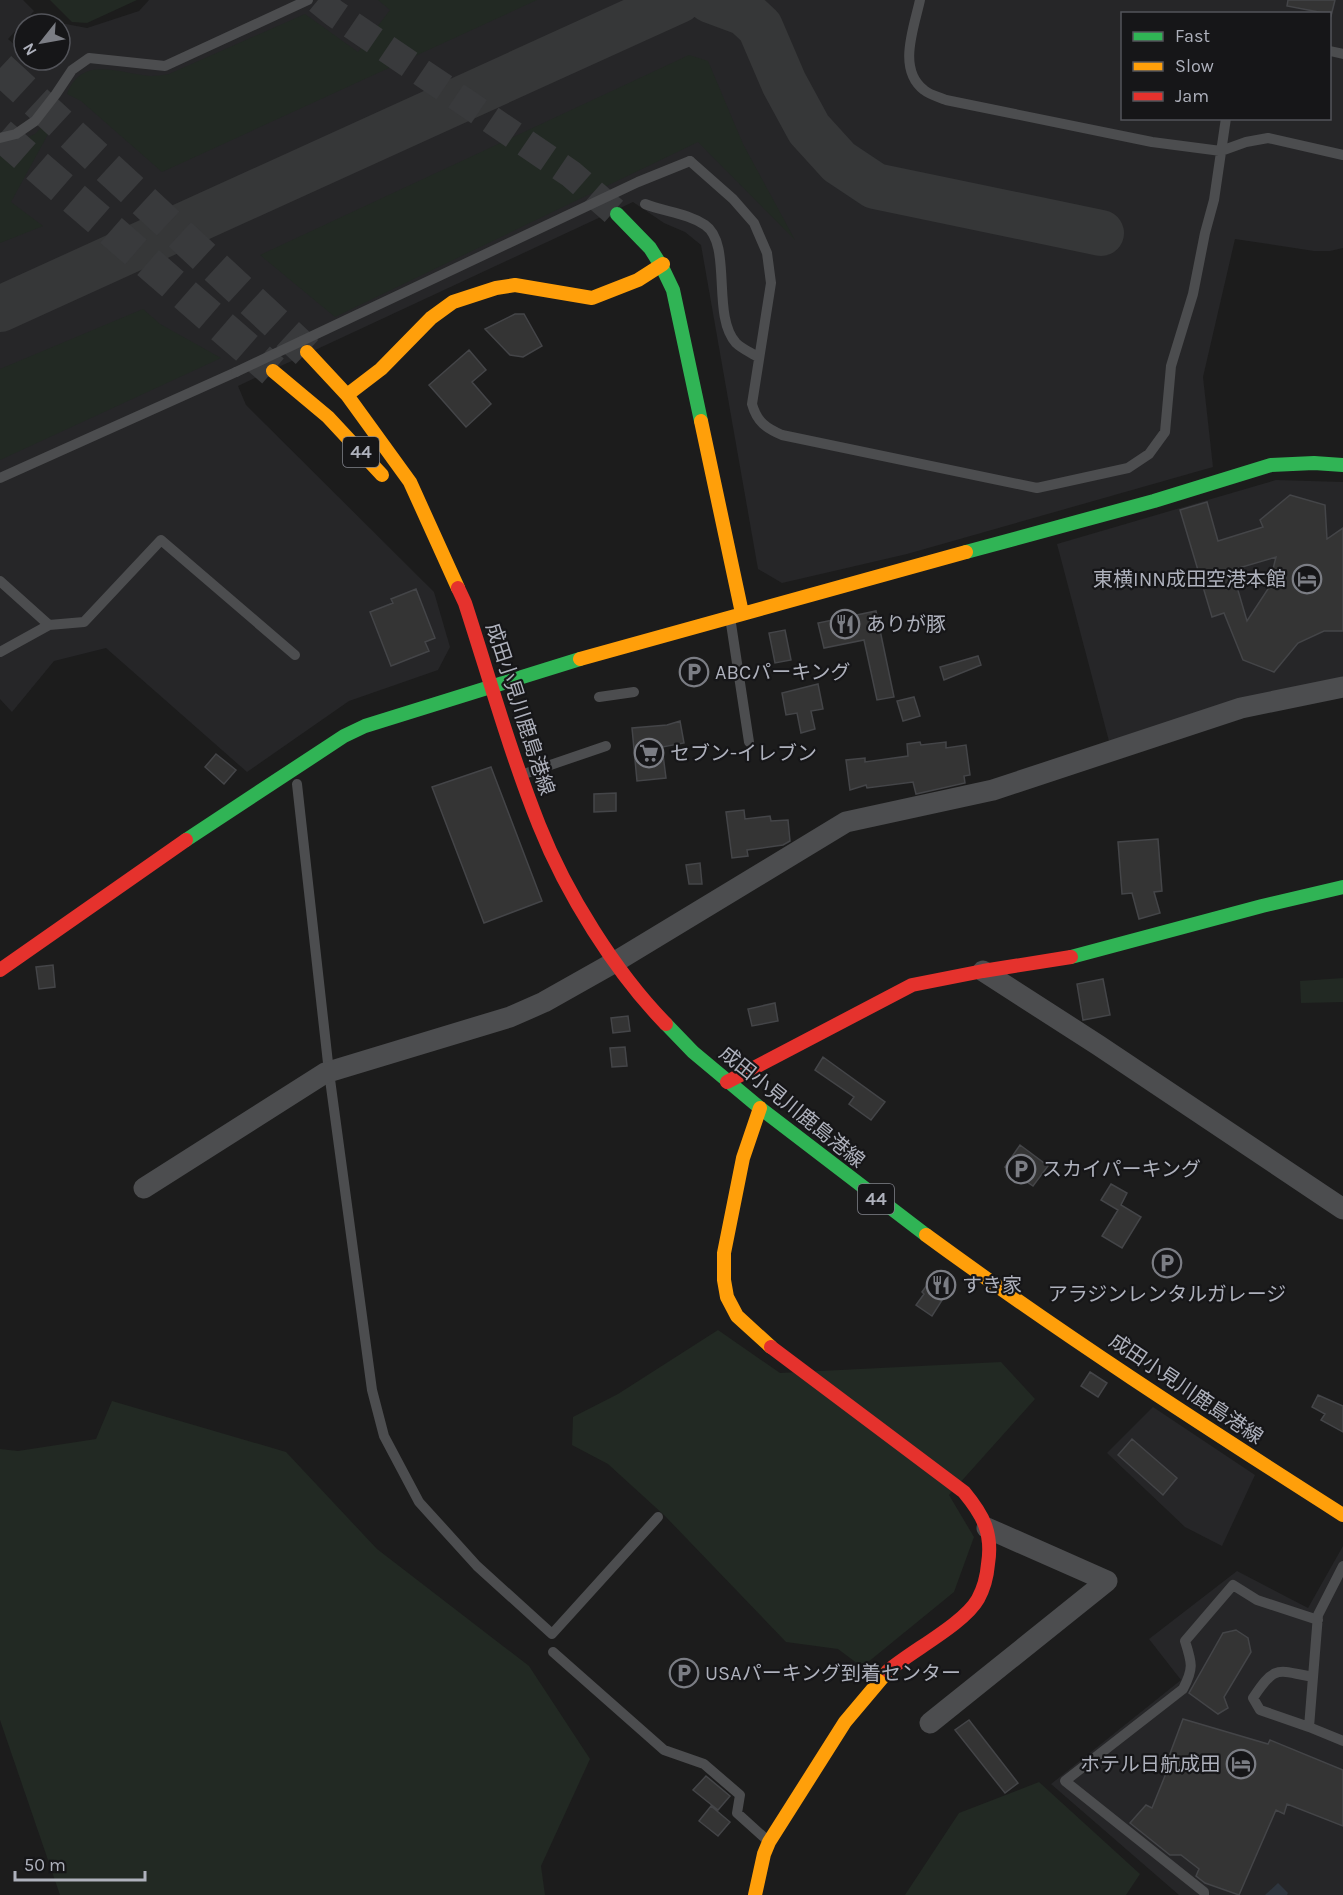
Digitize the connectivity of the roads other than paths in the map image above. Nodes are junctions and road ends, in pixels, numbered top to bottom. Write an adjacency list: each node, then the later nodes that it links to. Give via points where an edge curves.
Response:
1 (308, 0): 4 (lane, via 165,66 89,58 72,70 34,121 16,134)
2 (920, 0): 5 (lane, via 908,64 913,78 925,91 946,100)
3 (1226, 120): 5 (lane)
4 (0, 138)
5 (1221, 151): 6 (lane, via 1268,138); 11 (lane, via 1193,294 1171,366 1166,432 1149,454 1128,468 1037,488 782,435 765,427 755,416 752,404)
6 (1343, 155)
7 (645, 204): 11 (lane, via 686,215 708,227 718,241 725,320 735,342)
8 (617, 214): 9 (street, via 642,236)
9 (663, 264): 13 (street, via 638,280 592,298 515,285 453,302 430,318 381,369); 20 (street, via 674,290)
10 (307, 352): 13 (street, 成田小見川鹿島港線 / 44)
11 (759, 358): 15 (lane, bridge, via 771,284 767,253 754,223 690,161)
12 (273, 371): 16 (street, 44, via 328,417)
13 (346, 395): 18 (street, 成田小見川鹿島港線 / 44, via 410,482)
14 (1343, 465): 20 (street, via 1271,465 1154,501)
15 (0, 477)
16 (390, 484)
17 (404, 501): 18 (street, 成田小見川鹿島港線 / 44)
18 (438, 544): 24 (street, 成田小見川鹿島港線 / 44, via 465,603)
19 (0, 581): 21 (lane)
20 (736, 615): 24 (street, via 628,652); 28 (lane)
21 (49, 625): 22 (lane); 23 (lane, via 84,622 161,540)
22 (0, 652)
23 (295, 656)
24 (492, 685): 30 (street, 成田小見川鹿島港線 / 44); 34 (street, via 344,736)
25 (1343, 687): 33 (street, via 1240,708 993,790 846,822)
26 (634, 692): 27 (lane)
27 (599, 697)
28 (749, 742)
29 (606, 746): 30 (lane)
30 (521, 775): 33 (street, 成田小見川鹿島港線 / 44, via 558,867)
31 (297, 784): 36 (lane)
32 (1343, 887): 35 (street, via 1081,956)
33 (615, 962): 36 (street, via 510,1017); 37 (street, 成田小見川鹿島港線 / 44, via 658,1016)
34 (0, 970)
35 (982, 971): 37 (street, via 912,985); 40 (street)
36 (329, 1072): 39 (street); 42 (lane, via 372,1390 384,1436 419,1502 477,1566 552,1634)
37 (727, 1082): 38 (street, 成田小見川鹿島港線 / 44)
38 (760, 1108): 41 (street, 成田小見川鹿島港線 / 44, via 998,1287); 43 (street, via 743,1158 724,1253 724,1280 737,1316 756,1335 975,1499)
39 (144, 1188)
40 (1343, 1209)
41 (1343, 1515)
42 (658, 1517)
43 (987, 1528): 48 (street, via 1107,1581); 51 (street, via 989,1562 978,1601 889,1670 845,1722)
44 (1343, 1566): 45 (lane)
45 (1318, 1620): 47 (lane); 53 (lane, via 1257,1600 1233,1585 1185,1641 1192,1664 1184,1689 1065,1781)
46 (553, 1652): 51 (lane, via 664,1750 704,1764 740,1795 737,1813)
47 (1313, 1677): 49 (lane); 49 (lane, via 1275,1673 1267,1676 1252,1698 1260,1710)
48 (930, 1723)
49 (1309, 1727): 50 (lane)
50 (1343, 1741)
51 (769, 1842): 52 (street)
52 (755, 1895)
53 (1204, 1895)

